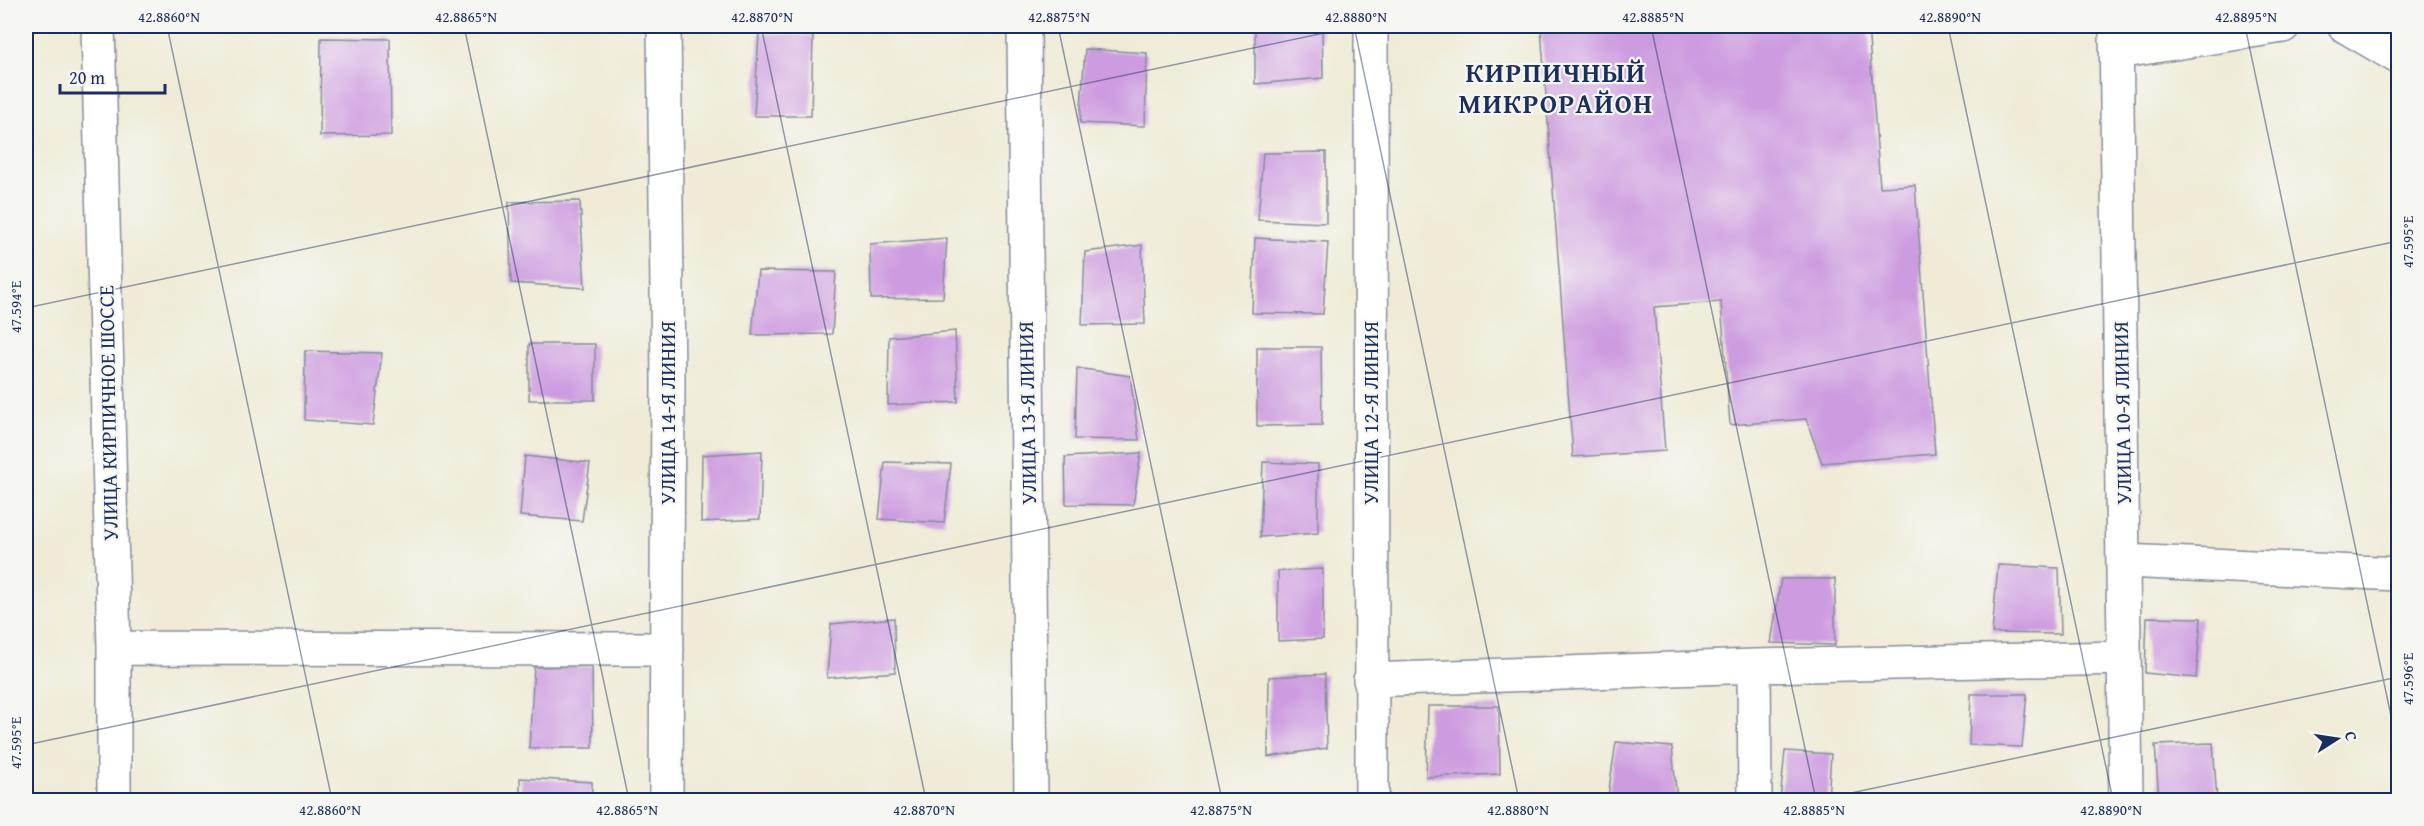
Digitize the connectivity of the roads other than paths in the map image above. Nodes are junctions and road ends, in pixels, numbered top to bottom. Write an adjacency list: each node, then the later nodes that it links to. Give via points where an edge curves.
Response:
1 (98, 26): 11 (street, УЛИЦА КИРПИЧНОЕ ШОССЕ)
2 (663, 26): 12 (street, УЛИЦА 14-Я ЛИНИЯ)
3 (1024, 26): 18 (street, УЛИЦА 13-Я ЛИНИЯ)
4 (1371, 26): 15 (street, УЛИЦА 12-Я ЛИНИЯ)
5 (2283, 26): 7 (street)
6 (2345, 26): 8 (street)
7 (2116, 39): 9 (street, УЛИЦА 10-Я ЛИНИЯ)
8 (2398, 57)
9 (2125, 561): 10 (street); 13 (street, УЛИЦА 10-Я ЛИНИЯ)
10 (2398, 574)
11 (114, 648): 12 (street); 16 (street, УЛИЦА КИРПИЧНОЕ ШОССЕ)
12 (667, 649): 17 (street, УЛИЦА 14-Я ЛИНИЯ)
13 (2123, 658): 14 (street); 21 (street, УЛИЦА 10-Я ЛИНИЯ)
14 (1754, 666): 15 (street); 20 (street)
15 (1370, 680): 19 (street, УЛИЦА 12-Я ЛИНИЯ)
16 (114, 801)
17 (666, 801)
18 (1030, 801)
19 (1372, 801)
20 (1755, 801)
21 (2126, 801)

